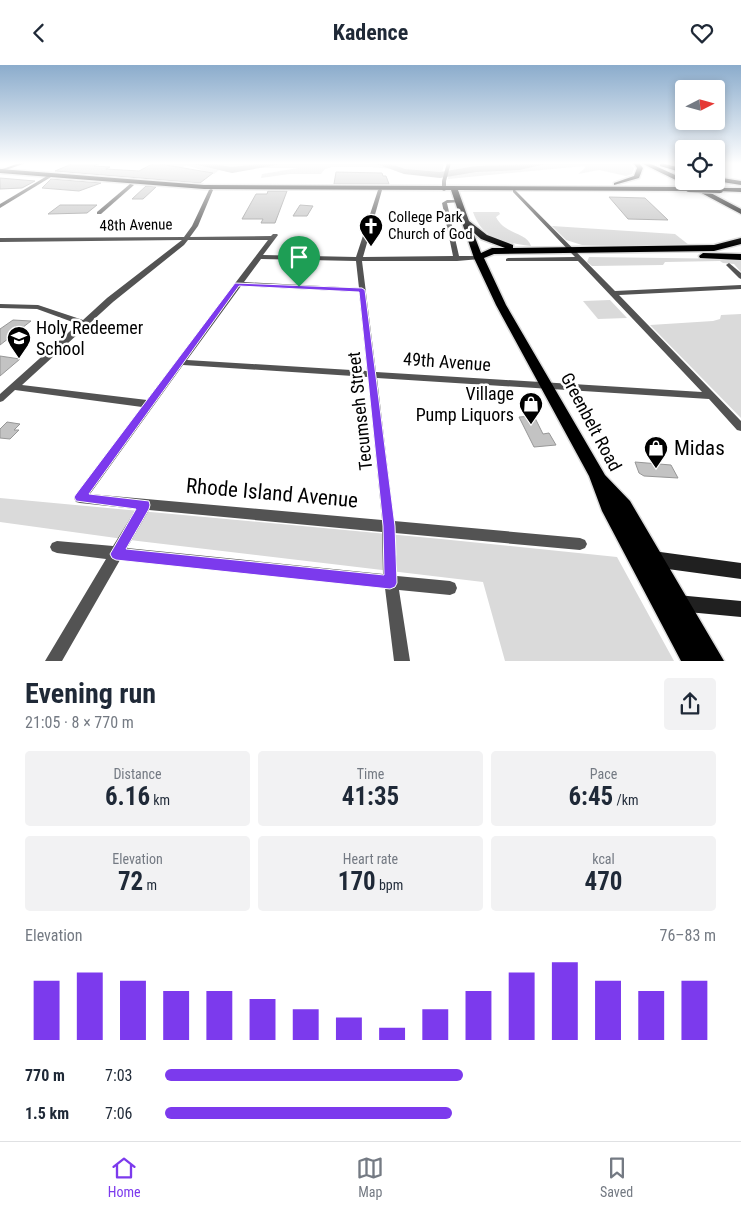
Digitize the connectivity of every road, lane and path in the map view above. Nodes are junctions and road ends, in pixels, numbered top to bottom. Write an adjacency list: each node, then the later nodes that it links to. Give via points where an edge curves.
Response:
1 (212, 190): 21 (street)
2 (26, 191): 17 (street)
3 (125, 191): 19 (street)
4 (349, 191): 5 (main road)
5 (380, 191): 6 (main road); 29 (street, Tecumseh Street)
6 (405, 191): 7 (main road); 15 (main road, via 440,193)
7 (409, 191)
8 (455, 191): 15 (main road, Greenbelt Road)
9 (488, 191): 10 (main road)
10 (492, 191): 11 (main road); 15 (main road, via 470,194)
11 (514, 191): 12 (main road); 25 (street)
12 (528, 191)
13 (703, 191): 18 (main road)
14 (714, 191): 16 (main road)
15 (458, 201): 20 (main road, Greenbelt Road); 30 (street, via 444,203)
16 (741, 203)
17 (0, 206)
18 (741, 211)
19 (99, 213)
20 (465, 222): 24 (main road, via 484,237 507,247); 27 (main road, Greenbelt Road)
21 (188, 238): 22 (street, 48th Avenue); 26 (street, 48th Avenue, via 273,237); 39 (street)
22 (0, 240)
23 (741, 241): 25 (main road, via 714,247)
24 (537, 251): 25 (main road); 27 (main road, via 492,251)
25 (576, 255): 27 (main road); 28 (main road); 31 (street); 37 (street)
26 (259, 257): 29 (street); 34 (street)
27 (478, 257): 30 (street); 42 (main road, Greenbelt Road, via 501,305)
28 (741, 257)
29 (359, 259): 30 (street); 36 (street, Tecumseh Street)
30 (457, 259)
31 (508, 260)
32 (729, 265): 33 (street)
33 (741, 277)
34 (237, 284): 36 (street); 40 (street)
35 (741, 287): 37 (street)
36 (362, 290): 41 (street, Tecumseh Street)
37 (612, 293): 44 (street)
38 (0, 306): 39 (street, via 38,307)
39 (84, 324): 43 (street)
40 (180, 361): 41 (street, 49th Avenue); 46 (street)
41 (372, 374): 42 (street, 49th Avenue); 50 (street, Tecumseh Street)
42 (547, 385): 44 (street, 49th Avenue); 48 (main road, Greenbelt Road)
43 (14, 387): 45 (street); 46 (street)
44 (711, 396): 47 (street)
45 (0, 399)
46 (149, 404): 49 (street, Rhode Island Avenue, via 80,497)
47 (741, 427)
48 (596, 475): 54 (main road, Greenbelt Road, via 608,506); 55 (main road, via 624,506)
49 (145, 505): 50 (street, Rhode Island Avenue); 53 (street)
50 (389, 526): 51 (street, Rhode Island Avenue); 57 (street, Tecumseh Street)
51 (580, 544)
52 (57, 547): 53 (street)
53 (116, 554): 57 (street); 61 (street)
54 (635, 555): 55 (street); 59 (main road, Greenbelt Road)
55 (656, 560): 56 (street); 59 (main road)
56 (741, 571)
57 (390, 583): 58 (street); 62 (street, Tecumseh Street)
58 (450, 588)
59 (670, 607): 60 (street); 63 (main road, Greenbelt Road); 64 (main road)
60 (741, 609)
61 (53, 661)
62 (402, 661)
63 (693, 661)
64 (712, 661)

